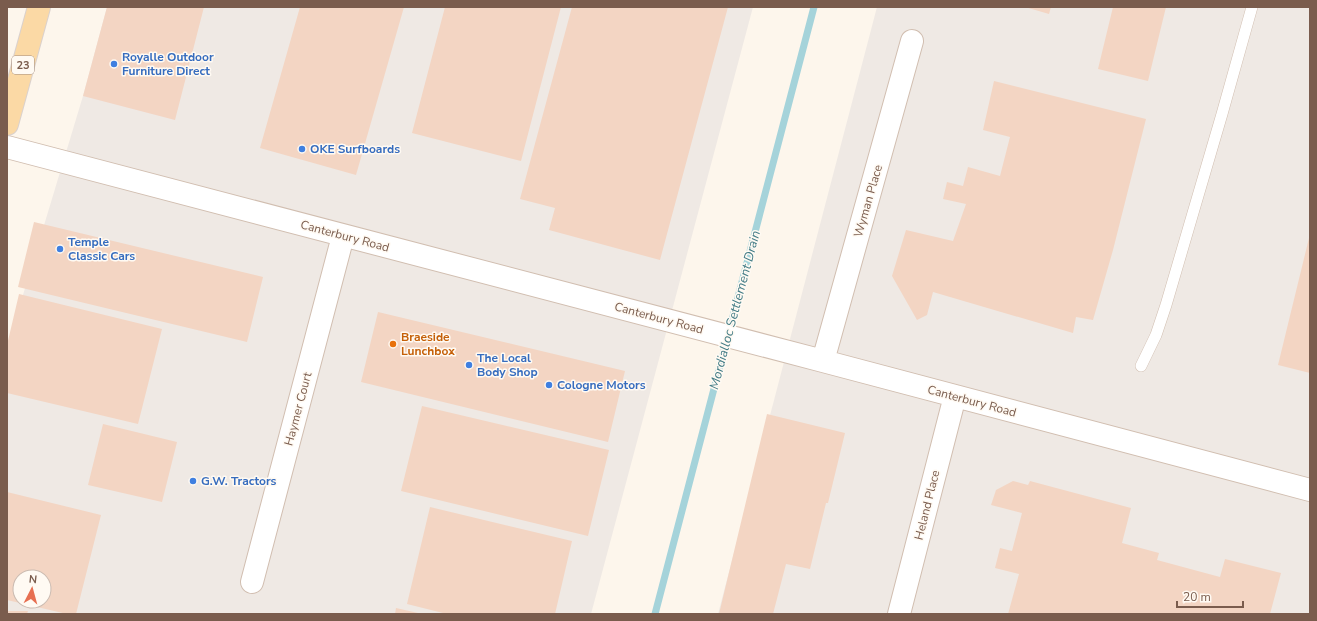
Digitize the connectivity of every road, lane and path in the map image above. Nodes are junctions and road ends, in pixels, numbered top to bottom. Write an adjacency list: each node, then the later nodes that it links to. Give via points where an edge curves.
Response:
1 (38, 7): 4 (main road, 23)
2 (1252, 7): 8 (lane, via 1168,298 1156,335)
3 (912, 42): 7 (street, Wyman Place)
4 (7, 124)
5 (7, 148): 6 (street, Canterbury Road)
6 (343, 236): 7 (street, Canterbury Road); 11 (street, Haymer Court)
7 (823, 361): 9 (street, Canterbury Road)
8 (1141, 366)
9 (955, 396): 10 (street, Canterbury Road); 12 (street, Heland Place)
10 (1310, 490)
11 (252, 582)
12 (899, 614)

